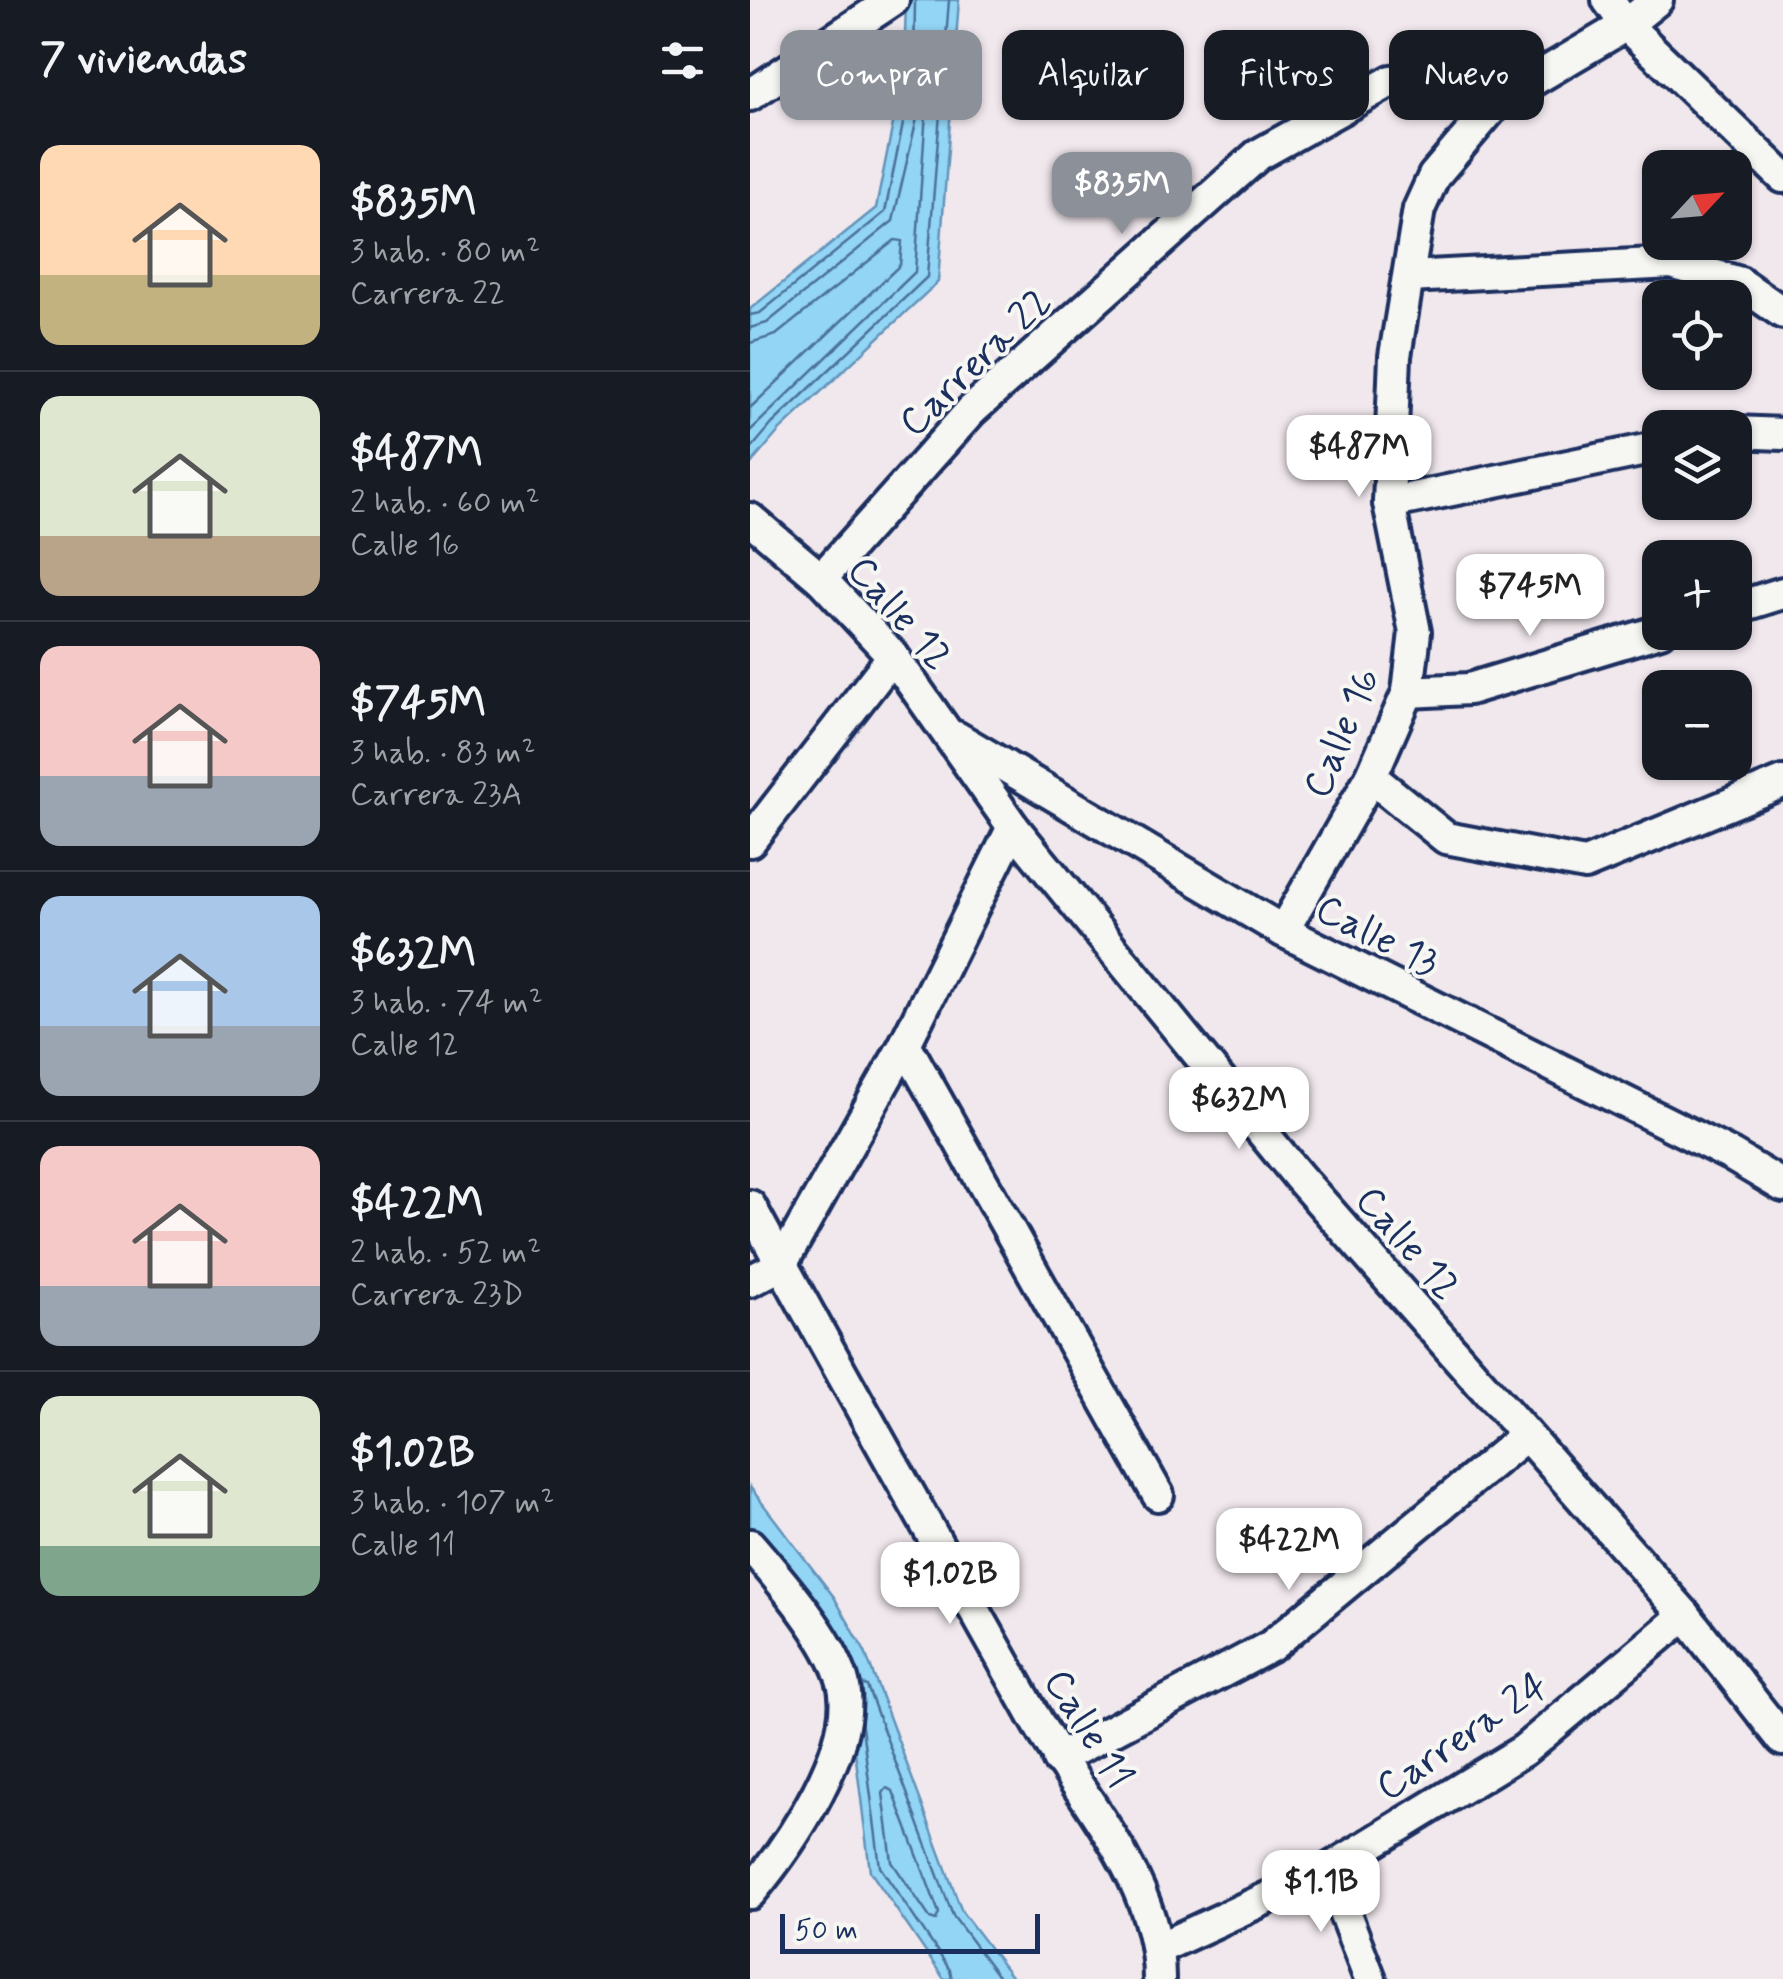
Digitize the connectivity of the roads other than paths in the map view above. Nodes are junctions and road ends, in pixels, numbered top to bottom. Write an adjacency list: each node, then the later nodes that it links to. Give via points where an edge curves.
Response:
1 (1608, 0): 4 (street)
2 (1657, 0): 4 (street)
3 (878, 5): 7 (street)
4 (1626, 25): 5 (street); 9 (street)
5 (1544, 74)
6 (1389, 82): 17 (street, Carrera 22, via 1258,155 971,411)
7 (750, 95)
8 (1482, 120): 10 (street, Calle 16, via 1434,176 1419,209)
9 (1783, 178)
10 (1409, 277): 11 (street, via 1672,263 1740,283); 15 (street, Calle 16, via 1395,356)
11 (1783, 313)
12 (1752, 433): 13 (street)
13 (1783, 434)
14 (1642, 451): 15 (street)
15 (1389, 503): 22 (street, Calle 16, via 1415,632)
16 (750, 519): 17 (street, Calle 12)
17 (820, 579): 21 (street, Calle 12)
18 (1783, 593): 19 (street)
19 (1752, 603)
20 (1642, 636): 22 (street, via 1469,689)
21 (892, 656): 23 (street, Calle 12); 27 (street)
22 (1408, 692): 24 (street, Calle 16)
23 (950, 733): 26 (street, Calle 12); 28 (street, Calle 13)
24 (1371, 777): 25 (street, via 1446,838 1585,864); 28 (street, Calle 16)
25 (1783, 782)
26 (1013, 827): 29 (street); 34 (street, Calle 12, via 1298,1176)
27 (750, 841)
28 (1282, 931): 30 (street, Calle 13)
29 (904, 1044): 32 (street); 35 (street)
30 (1783, 1186)
31 (750, 1206): 32 (street)
32 (782, 1264): 33 (street); 39 (street, Calle 11)
33 (750, 1280)
34 (1526, 1435): 37 (street, Calle 12); 39 (street, via 1271,1646)
35 (1158, 1495)
36 (750, 1545): 41 (street, via 832,1656 846,1704 812,1810)
37 (1685, 1616): 38 (street, Calle 12); 40 (street, Carrera 24, via 1524,1750)
38 (1783, 1740)
39 (1058, 1760): 42 (street, Calle 11, via 1121,1850)
40 (1328, 1870): 42 (street, Carrera 24); 44 (street)
41 (750, 1893)
42 (1159, 1948): 43 (street, Calle 11)
43 (1159, 1979)
44 (1370, 1979)

